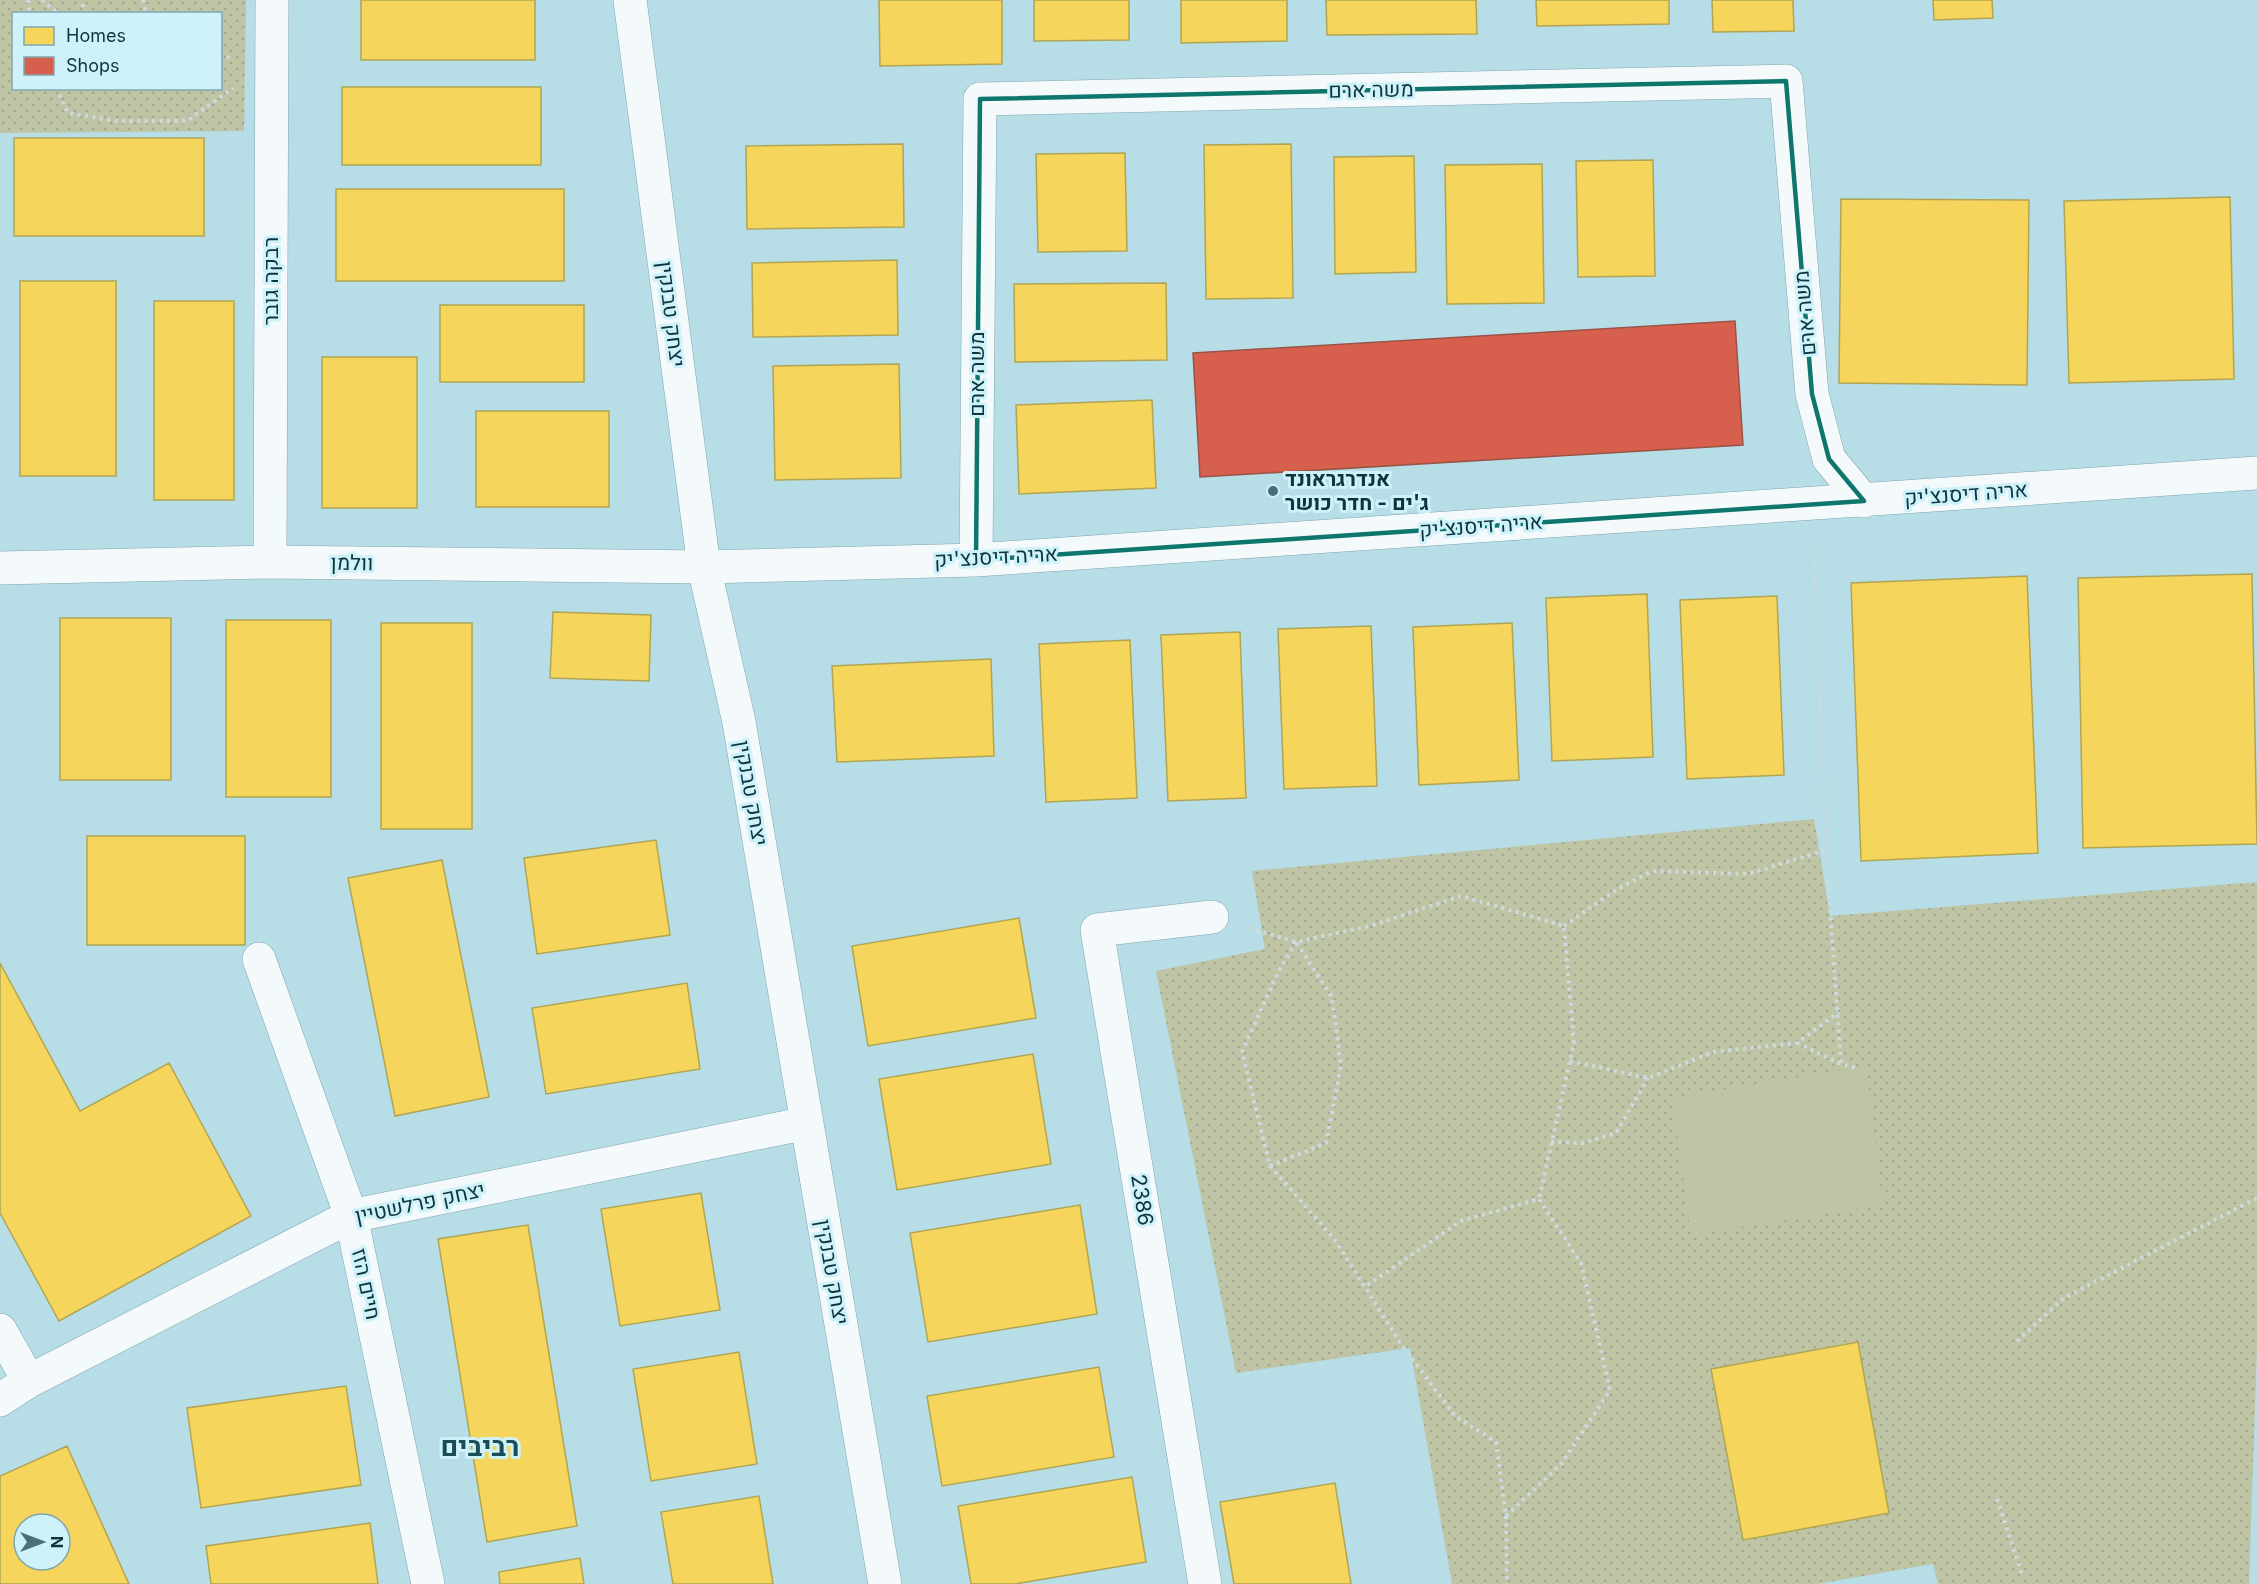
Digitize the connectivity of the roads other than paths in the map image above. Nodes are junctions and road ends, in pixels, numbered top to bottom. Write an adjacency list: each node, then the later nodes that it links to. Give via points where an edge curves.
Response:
1 (272, 0): 6 (street, רבקה גובר)
2 (630, 0): 7 (street, יצחק טבנקין)
3 (2257, 473): 4 (street, אריה דיסנצ'יק)
4 (1864, 501): 5 (street, אריה דיסנצ'יק); 5 (street, משה ארם, via 1828,459 1812,394 1786,81 980,99)
5 (976, 560): 7 (street, אריה דיסנצ'יק)
6 (270, 562): 7 (street, וולמן); 8 (street, וולמן)
7 (704, 567): 11 (street, יצחק טבנקין, via 739,722)
8 (0, 568)
9 (1212, 917): 18 (street, 2386, via 1097,930)
10 (259, 959): 12 (street, חיים הזז)
11 (807, 1123): 12 (street, יצחק פרלשטיין); 17 (street, יצחק טבנקין)
12 (351, 1216): 14 (street, יצחק פרלשטיין); 16 (street, חיים הזז)
13 (0, 1330): 14 (street)
14 (29, 1381): 15 (street, יצחק פרלשטיין)
15 (0, 1400)
16 (428, 1584)
17 (885, 1584)
18 (1206, 1584)

